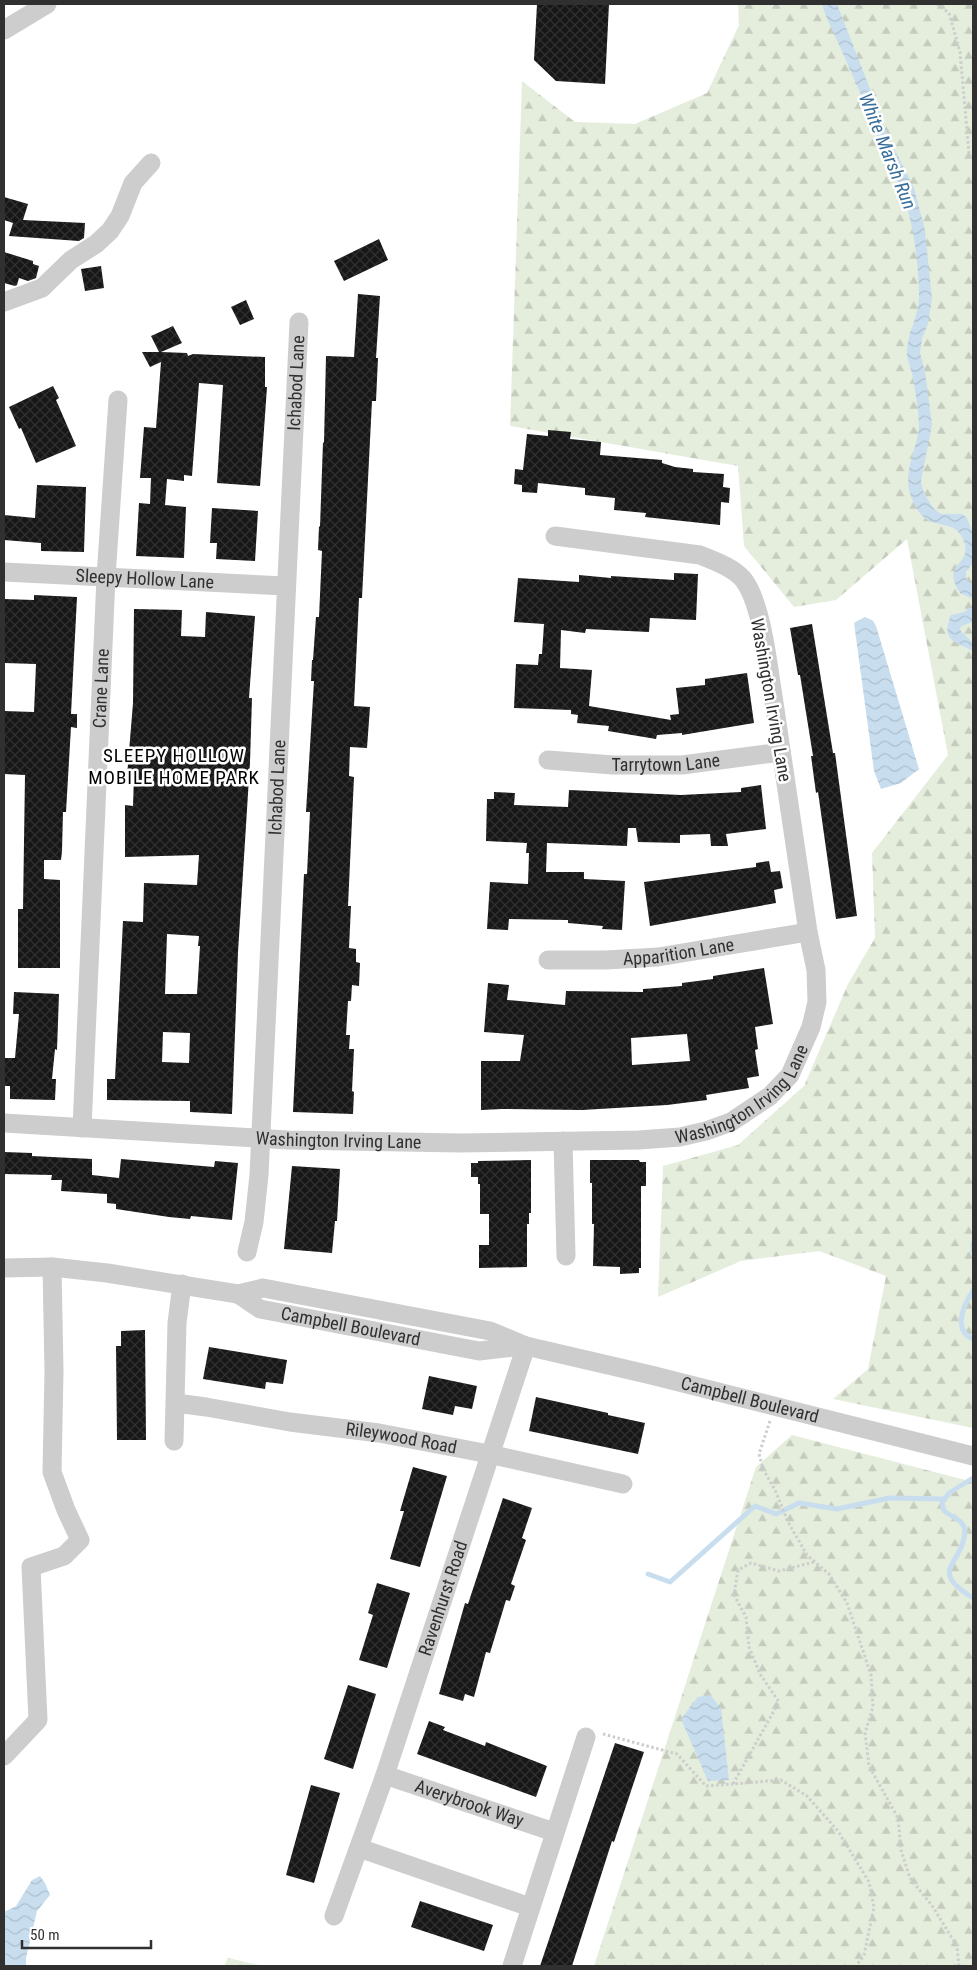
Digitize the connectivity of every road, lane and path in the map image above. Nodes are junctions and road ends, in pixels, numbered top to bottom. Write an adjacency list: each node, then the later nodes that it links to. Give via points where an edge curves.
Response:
1 (47, 4): 3 (street)
2 (937, 4): 4 (path, via 949,13 960,52 969,153)
3 (4, 30)
4 (973, 160)
5 (151, 163): 6 (street, via 133,183 120,216 110,231 60,269 42,288)
6 (4, 302)
7 (300, 322): 12 (street, Ichabod Lane)
8 (118, 400): 11 (street, Crane Lane)
9 (556, 536): 13 (street, Washington Irving Lane, via 700,555 720,563 742,579 750,591 762,636)
10 (4, 572): 11 (street, Sleepy Hollow Lane)
11 (106, 577): 12 (street, Sleepy Hollow Lane); 18 (street, Crane Lane)
12 (286, 586): 19 (street, Ichabod Lane)
13 (782, 752): 14 (street, Tarrytown Lane, via 682,765 613,765); 15 (street, Washington Irving Lane)
14 (548, 760)
15 (808, 932): 16 (street, Apparition Lane, via 658,957); 20 (street, Washington Irving Lane, via 816,970 817,1002 811,1027 790,1075 770,1096 731,1122 680,1137)
16 (548, 960)
17 (4, 1122): 18 (street, Washington Irving Lane)
18 (82, 1128): 19 (street, Washington Irving Lane)
19 (261, 1138): 20 (street, Washington Irving Lane, via 460,1143); 21 (street, Ichabod Lane, via 257,1199)
20 (563, 1141): 22 (street)
21 (247, 1252)
22 (566, 1256)
23 (52, 1267): 24 (street, Campbell Boulevard); 25 (street, Campbell Boulevard); 35 (street, via 52,1472 80,1540 64,1556 31,1567 38,1720)
24 (4, 1268)
25 (182, 1284): 26 (street, Campbell Boulevard, via 238,1294 263,1288 490,1331); 27 (street, via 177,1324)
26 (526, 1346): 28 (street, Campbell Boulevard); 30 (street, Ravenhurst Road)
27 (176, 1404): 29 (street); 30 (street, Rileywood Road, via 378,1433)
28 (774, 1406): 31 (street, Campbell Boulevard); 33 (path, via 760,1454 763,1469 788,1522 807,1555)
29 (174, 1441)
30 (489, 1454): 32 (street, Rileywood Road); 36 (street, Ravenhurst Road)
31 (973, 1456)
32 (623, 1484)
33 (815, 1562): 37 (path, via 779,1571 751,1563 738,1570 734,1595 746,1617 749,1647 760,1674 779,1702); 44 (path, via 829,1574 847,1603 871,1675 873,1706 865,1733 869,1766 898,1818 901,1850 910,1878 957,1946)
34 (586, 1737): 37 (path, via 601,1739 604,1732 677,1754 706,1786); 38 (street)
35 (4, 1756)
36 (385, 1775): 38 (street, Averybrook Way); 39 (street, Ravenhurst Road)
37 (733, 1784): 43 (path, via 781,1780 807,1796 838,1831 869,1882 874,1907 864,1955)
38 (554, 1832): 40 (street)
39 (359, 1848): 40 (street); 41 (street, Ravenhurst Road)
40 (530, 1906): 42 (street)
41 (334, 1916)
42 (512, 1966)
43 (856, 1966)
44 (958, 1966)

